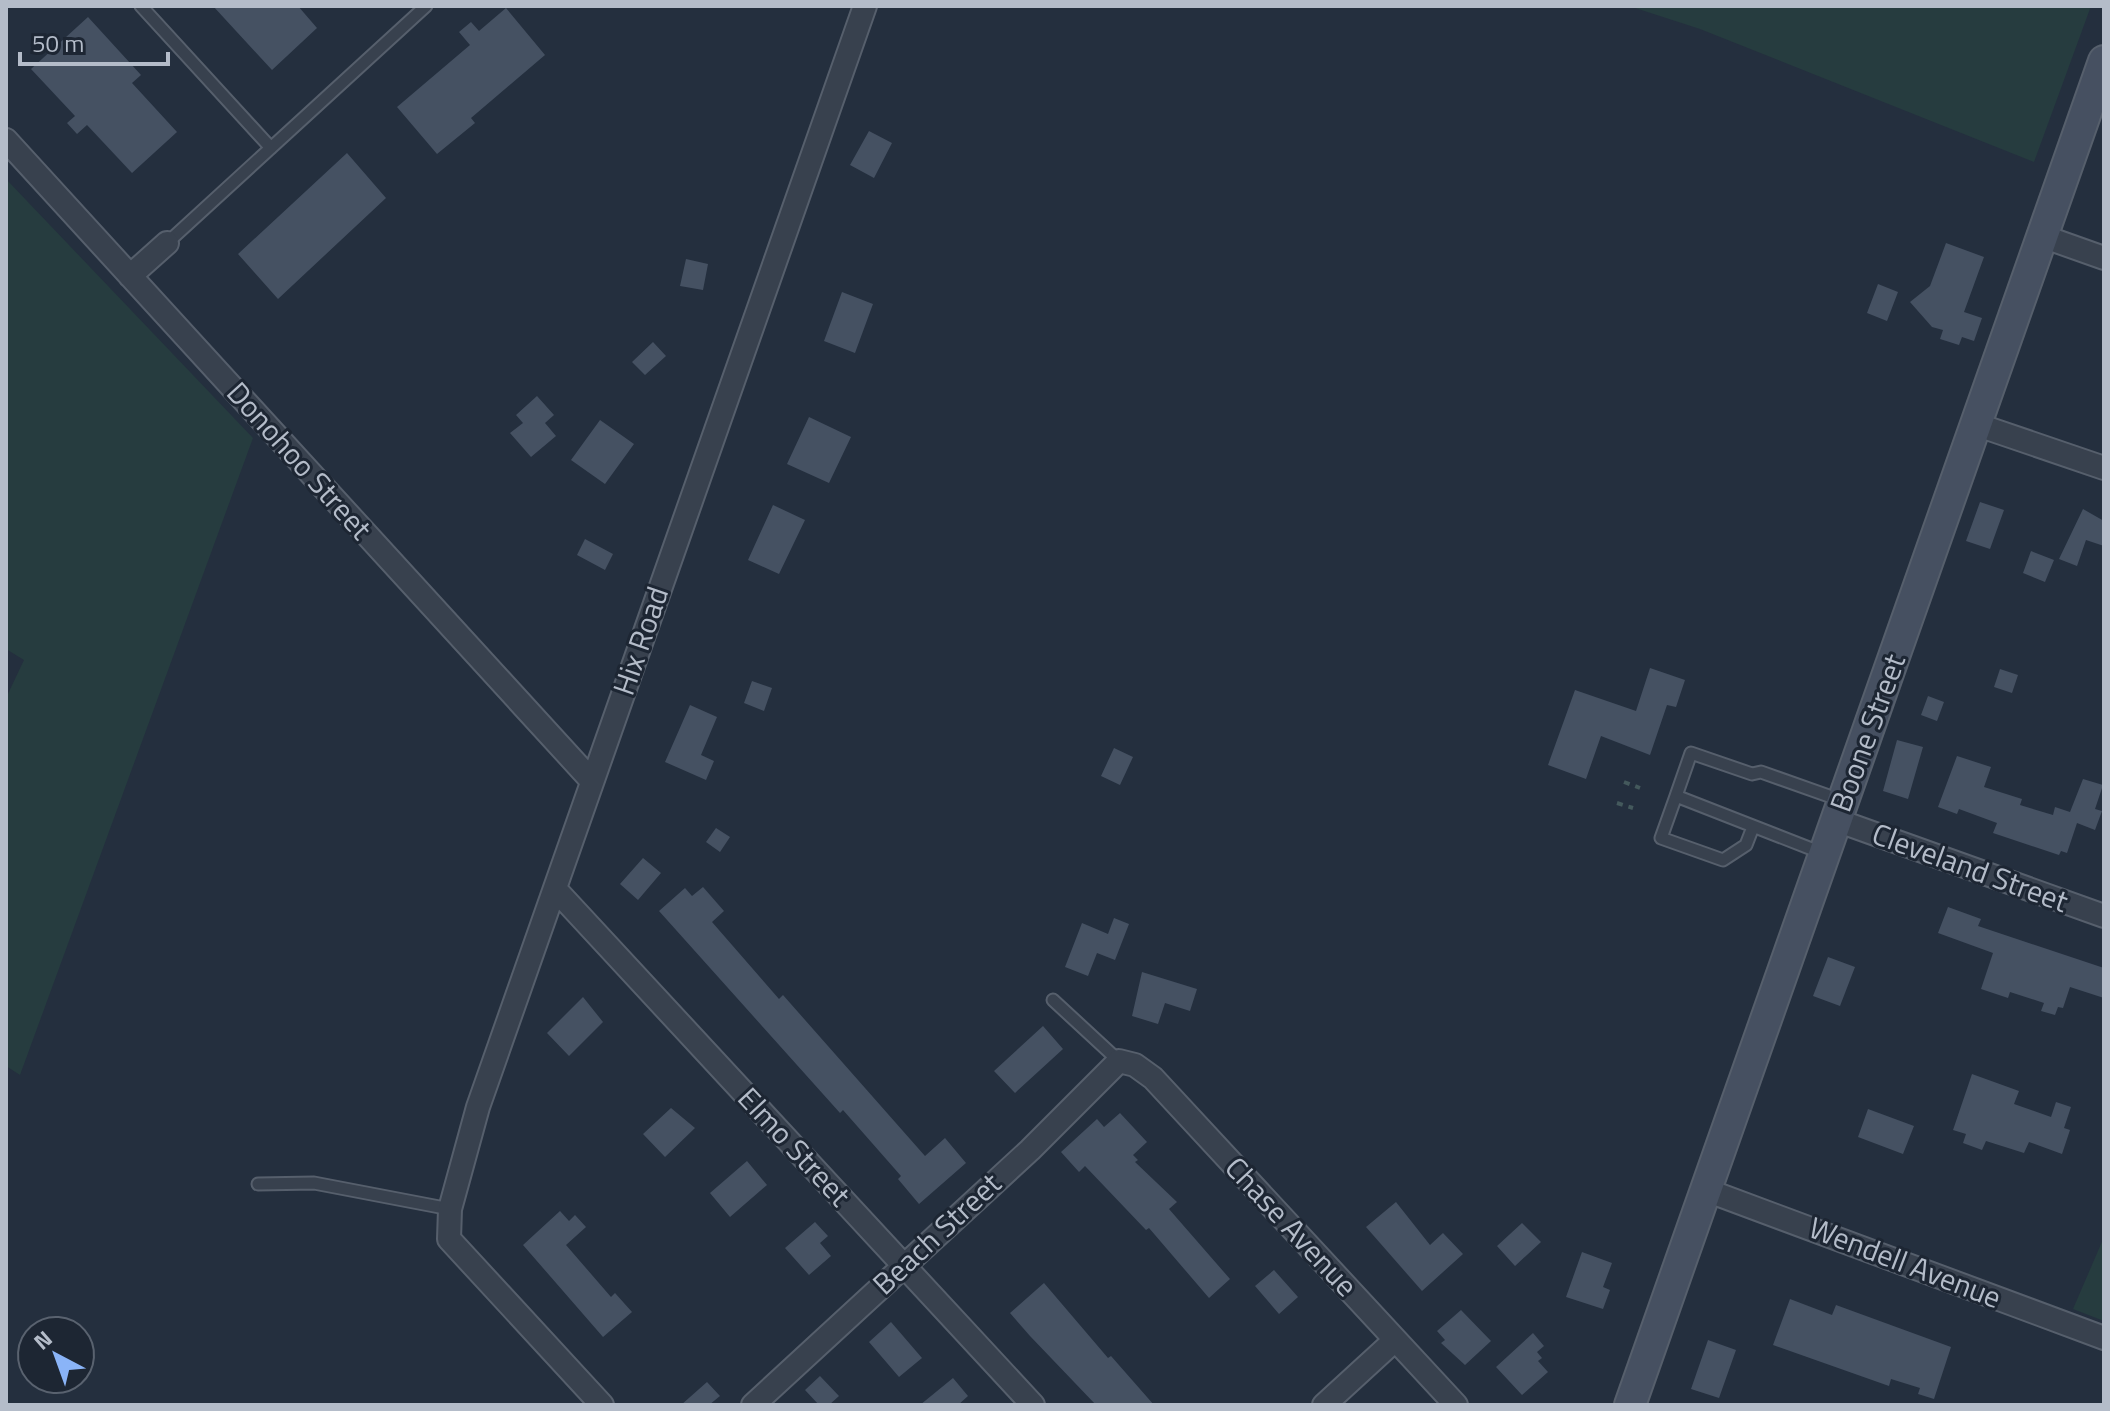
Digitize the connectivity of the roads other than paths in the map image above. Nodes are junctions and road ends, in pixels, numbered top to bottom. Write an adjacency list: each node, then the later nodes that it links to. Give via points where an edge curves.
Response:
1 (141, 6): 6 (lane)
2 (426, 6): 6 (lane)
3 (865, 6): 13 (street, Hix Road)
4 (2104, 61): 7 (street, Boone Street)
5 (6, 140): 10 (street, Donohoo Street)
6 (271, 148): 8 (lane)
7 (2042, 236): 9 (street); 11 (street, Boone Street)
8 (167, 243): 10 (street)
9 (2104, 258)
10 (130, 276): 13 (street, Donohoo Street)
11 (1978, 425): 12 (street); 15 (street, Boone Street)
12 (2104, 468)
13 (592, 781): 18 (street, Hix Road)
14 (1676, 796): 15 (lane, via 1691,753 1752,774 1761,772); 16 (lane); 16 (lane, via 1661,838 1723,860 1746,845)
15 (1840, 811): 17 (street, Boone Street); 19 (street, Cleveland Street)
16 (1753, 827): 17 (lane)
17 (1824, 854): 23 (street, Boone Street)
18 (555, 889): 24 (street, Hix Road, via 478,1107); 25 (street, Elmo Street)
19 (2104, 916)
20 (1053, 1000): 21 (lane)
21 (1119, 1061): 25 (street, Beach Street); 27 (street, Chase Avenue, via 1153,1078)
22 (258, 1184): 24 (lane, via 314,1183)
23 (1706, 1190): 26 (street, Wendell Avenue); 33 (street, Boone Street)
24 (450, 1209): 28 (street, Hix Road, via 449,1239)
25 (903, 1264): 29 (street, Beach Street); 30 (street, Elmo Street)
26 (2104, 1338)
27 (1395, 1340): 31 (street); 32 (street, Chase Avenue)
28 (602, 1405)
29 (753, 1405)
30 (1033, 1405)
31 (1324, 1405)
32 (1456, 1405)
33 (1630, 1405)

